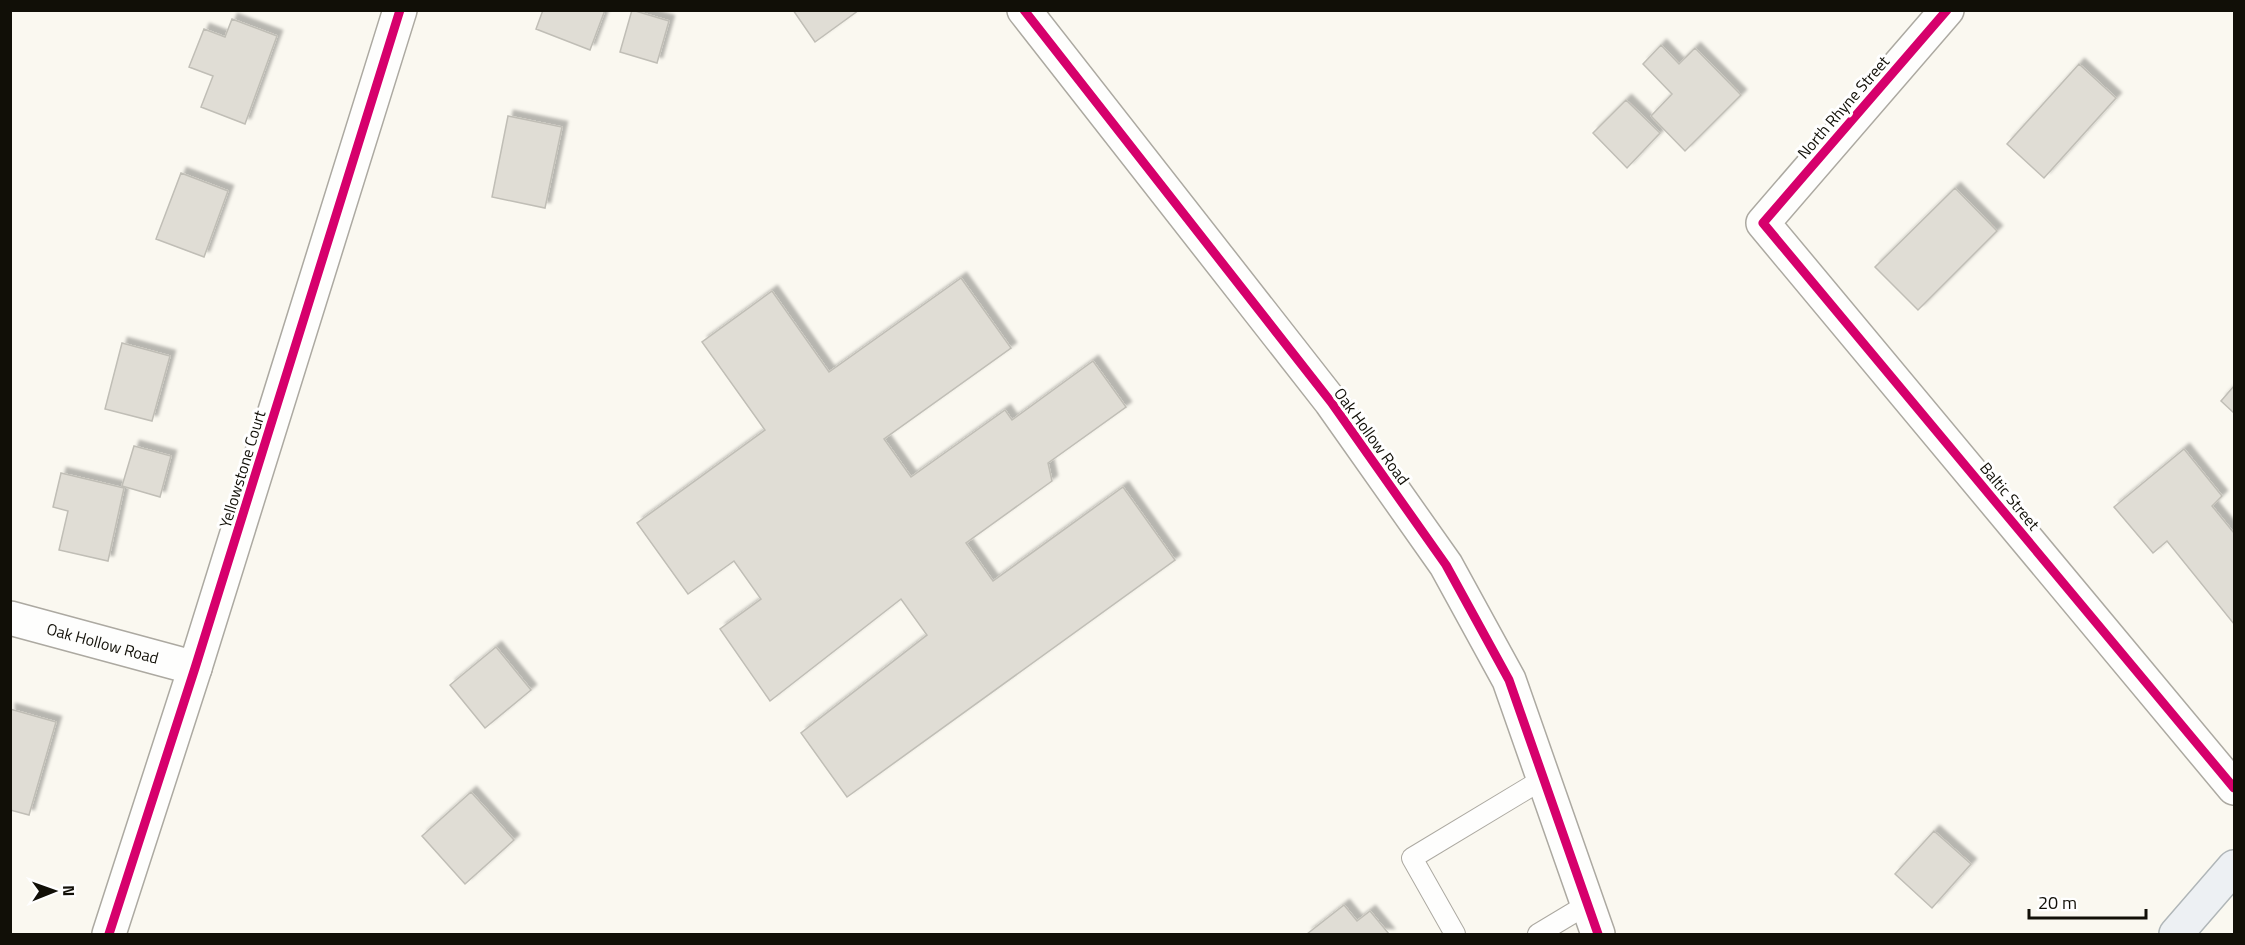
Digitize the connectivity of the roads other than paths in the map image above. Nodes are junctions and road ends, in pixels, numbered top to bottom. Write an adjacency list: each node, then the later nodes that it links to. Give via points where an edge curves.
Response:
1 (400, 10): 6 (street, Yellowstone Court)
2 (1024, 10): 7 (street, Oak Hollow Road, via 1331,402 1446,565 1509,680)
3 (1947, 10): 4 (street, North Rhyne Street)
4 (1763, 223): 8 (street, Baltic Street)
5 (10, 618): 6 (street, Oak Hollow Road)
6 (195, 668): 11 (street, Yellowstone Court)
7 (1543, 779): 10 (street, Oak Hollow Road); 12 (lane, via 1412,858)
8 (2235, 788)
9 (2235, 867): 15 (main road)
10 (1588, 904): 13 (lane); 14 (street, Oak Hollow Road)
11 (109, 934)
12 (1455, 934)
13 (1538, 934)
14 (1598, 934)
15 (2176, 934)

